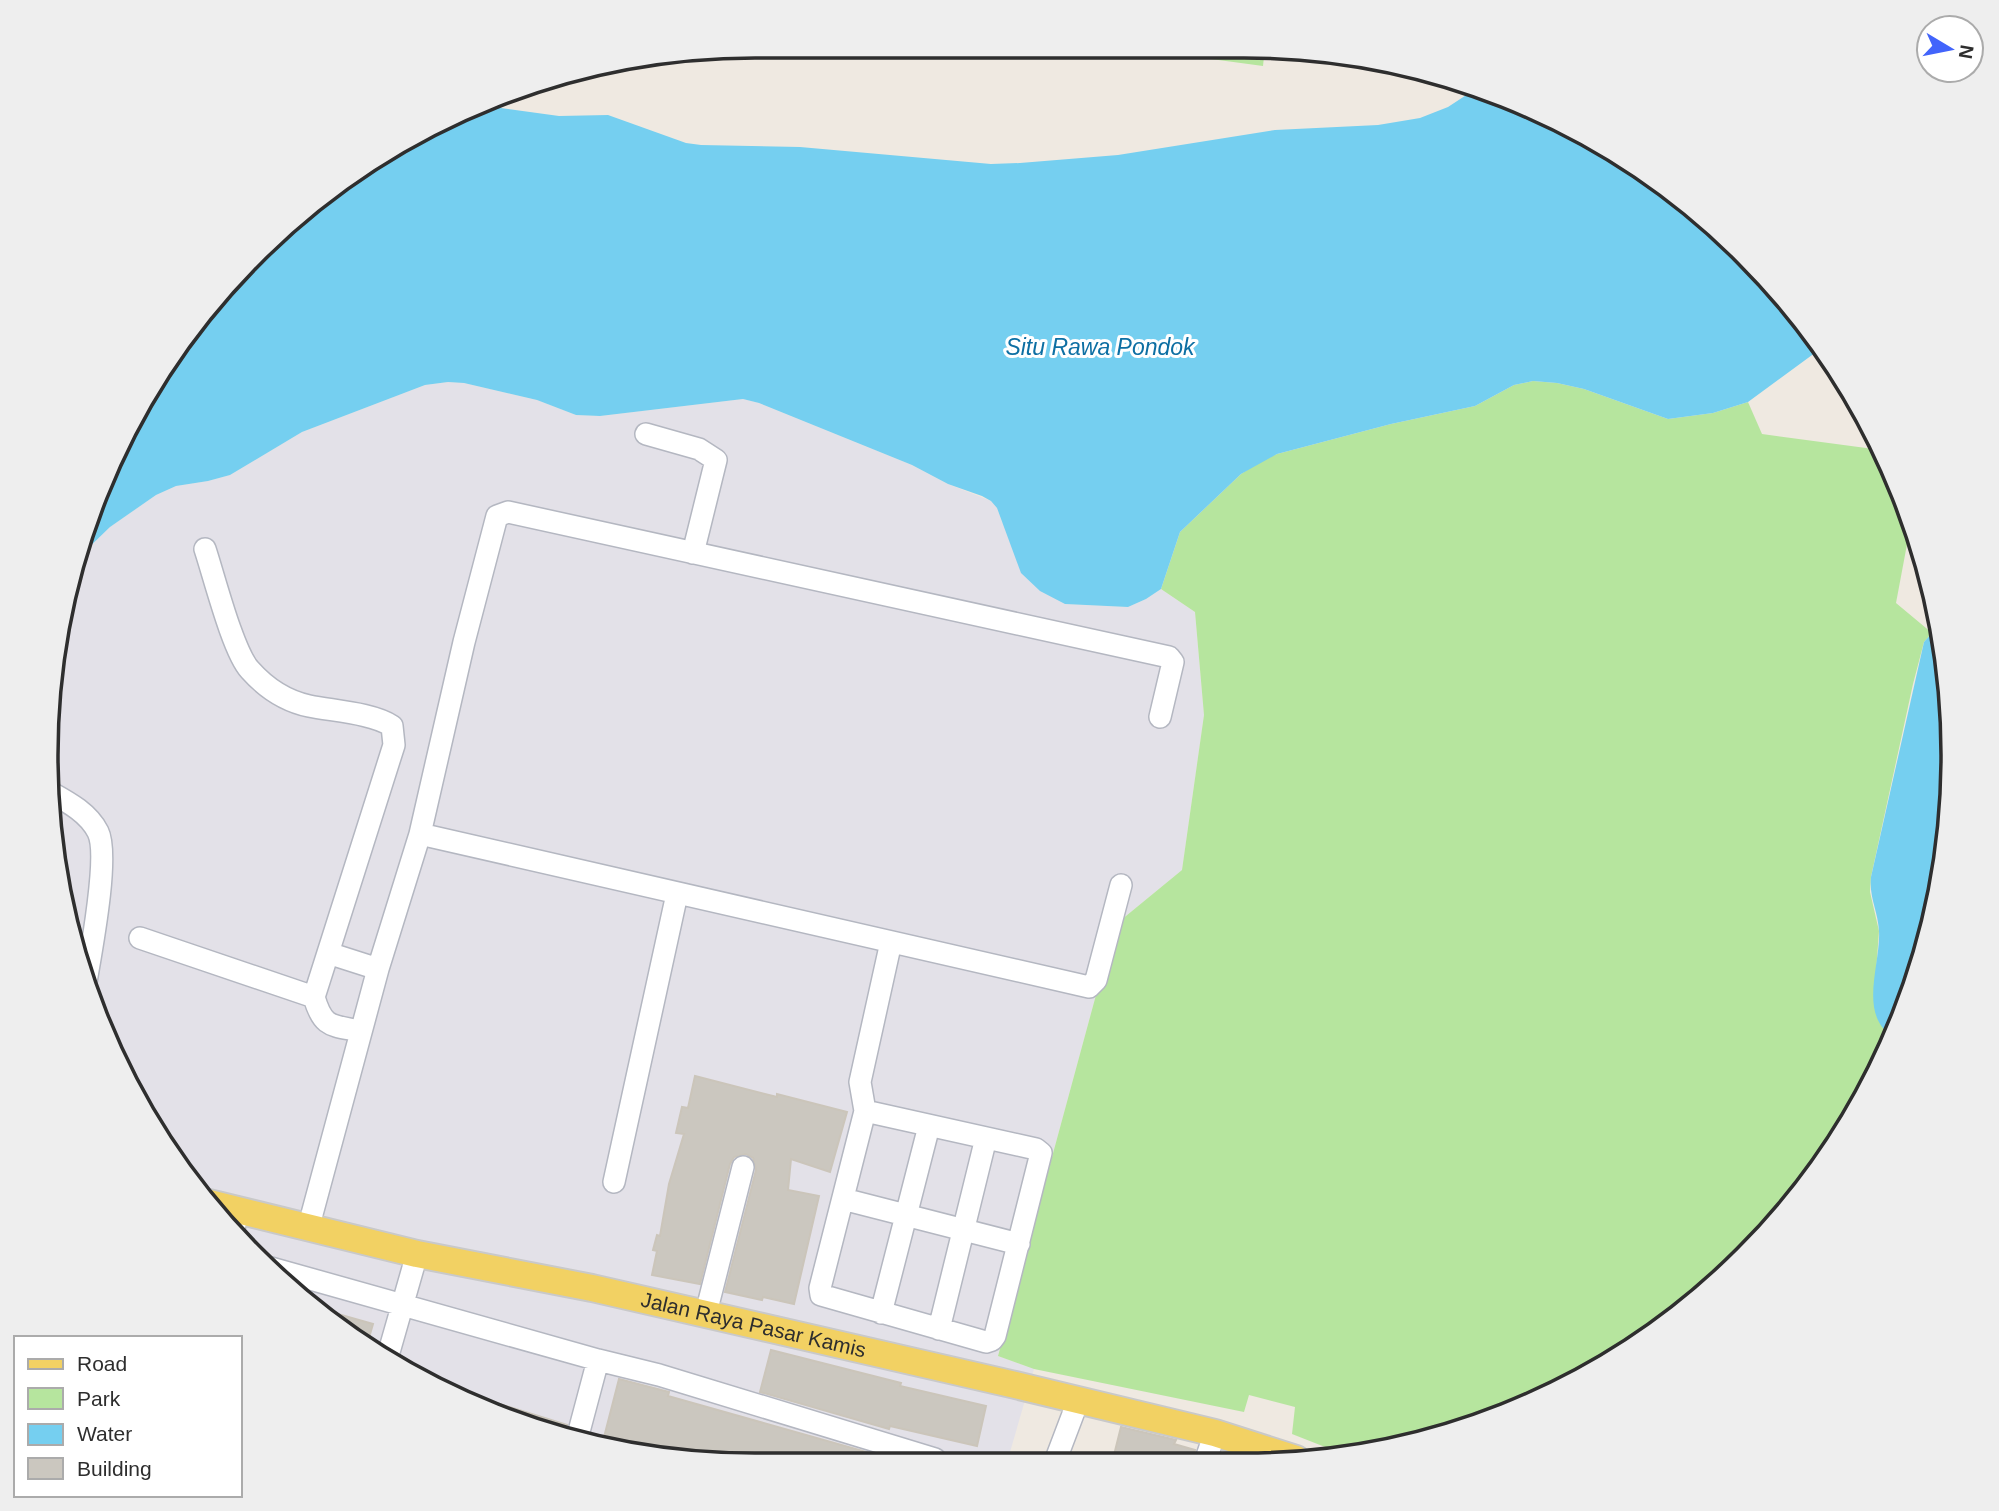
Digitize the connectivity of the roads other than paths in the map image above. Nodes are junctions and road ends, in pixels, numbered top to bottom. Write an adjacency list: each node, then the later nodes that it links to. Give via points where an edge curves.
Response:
1 (646, 434): 3 (street, via 699,449 716,460)
2 (205, 549): 11 (street, via 239,653 249,670 281,696 298,703 392,726 394,745)
3 (693, 553): 4 (street, via 1168,657 1172,662); 6 (street, via 508,512 496,516)
4 (1160, 717)
5 (59, 797): 12 (street, via 84,814 97,831 102,848)
6 (420, 834): 8 (street); 13 (street)
7 (1121, 885): 10 (street, via 1096,980 1089,987)
8 (677, 894): 10 (street); 20 (street)
9 (140, 938): 14 (street)
10 (891, 942): 16 (street, via 860,1082)
11 (328, 953): 13 (street); 14 (street)
12 (89, 961)
13 (378, 969): 15 (street)
14 (314, 997): 15 (street, via 319,1015 329,1025)
15 (360, 1031): 24 (street)
16 (865, 1111): 17 (street); 21 (street)
17 (929, 1126): 18 (street); 22 (street)
18 (986, 1138): 25 (street); 26 (street, via 1041,1153)
19 (743, 1167): 30 (street)
20 (614, 1182)
21 (843, 1199): 22 (street); 31 (street, via 821,1295)
22 (907, 1215): 25 (street); 31 (street)
23 (236, 1222): 24 (main road, Jalan Raya Pasar Kamis)
24 (308, 1229): 27 (main road, Jalan Raya Pasar Kamis)
25 (964, 1230): 26 (street); 32 (street)
26 (1020, 1244): 32 (street, via 996,1336 986,1342)
27 (417, 1254): 29 (street); 30 (main road, Jalan Raya Pasar Kamis)
28 (287, 1272): 29 (street)
29 (402, 1304): 33 (street); 34 (street)
30 (706, 1313): 35 (main road, Jalan Raya Pasar Kamis)
31 (881, 1313): 32 (street)
32 (939, 1329)
33 (390, 1349)
34 (598, 1360): 36 (street); 39 (street)
35 (1079, 1401): 37 (main road, Jalan Raya Pasar Kamis); 40 (street)
36 (580, 1430)
37 (1216, 1433): 38 (main road, Jalan Raya Pasar Kamis); 41 (street)
38 (1273, 1452)
39 (915, 1453)
40 (1059, 1453)
41 (1209, 1453)

